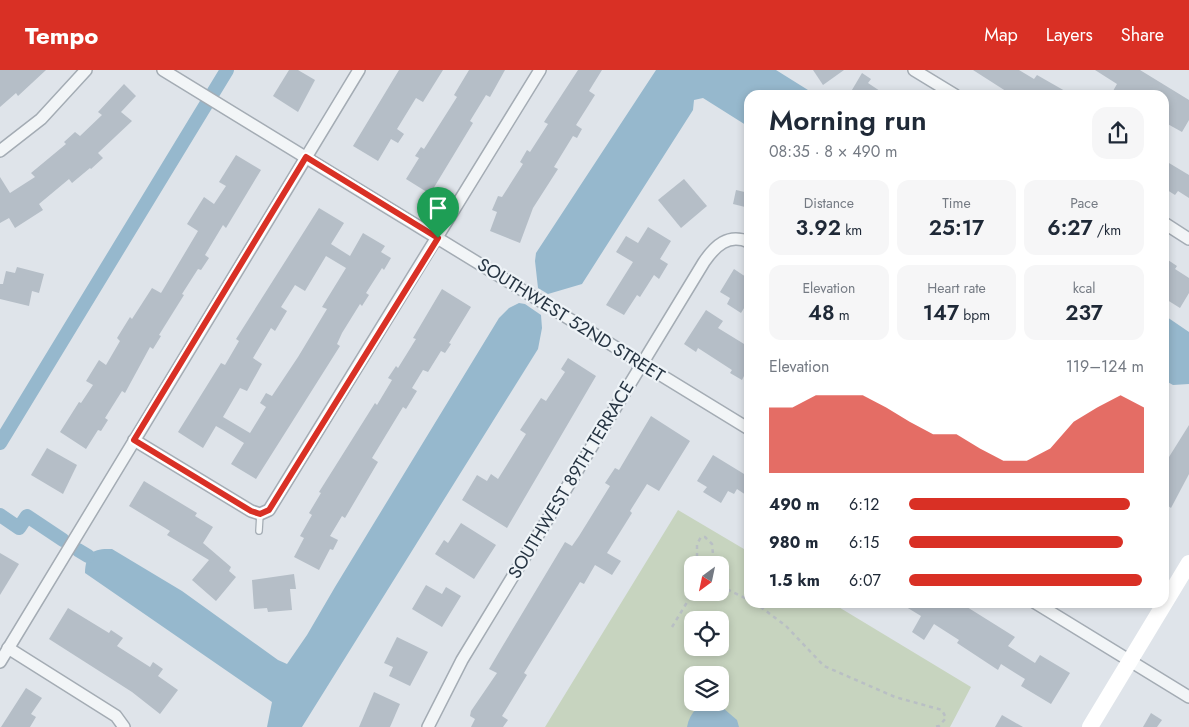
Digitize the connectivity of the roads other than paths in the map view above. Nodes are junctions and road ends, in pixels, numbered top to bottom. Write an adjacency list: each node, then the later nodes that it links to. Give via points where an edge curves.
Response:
1 (86, 70): 7 (street, via 55,107)
2 (162, 70): 8 (street, SOUTHWEST 52ND STREET)
3 (359, 70): 8 (street)
4 (540, 70): 10 (street)
5 (914, 70): 6 (street)
6 (947, 90)
7 (0, 151)
8 (306, 157): 10 (street, SOUTHWEST 52ND STREET); 15 (street)
9 (1169, 226): 11 (street)
10 (438, 238): 13 (street, SOUTHWEST 52ND STREET); 16 (street, via 269,510)
11 (1189, 239)
12 (744, 241): 13 (street, SOUTHWEST 89TH TERRACE, via 725,241 710,253)
13 (641, 363): 14 (street, SOUTHWEST 52ND STREET); 27 (street, SOUTHWEST 89TH TERRACE, via 462,660)
14 (744, 426)
15 (134, 440): 16 (street); 22 (street)
16 (260, 514): 17 (lane)
17 (259, 531)
18 (1189, 562): 19 (street)
19 (1169, 595)
20 (1044, 608): 23 (street)
21 (1161, 608): 23 (street)
22 (8, 648): 24 (street); 26 (street, via 116,716)
23 (1129, 660): 25 (street); 28 (street)
24 (0, 662)
25 (1189, 697)
26 (124, 727)
27 (428, 727)
28 (1090, 727)

